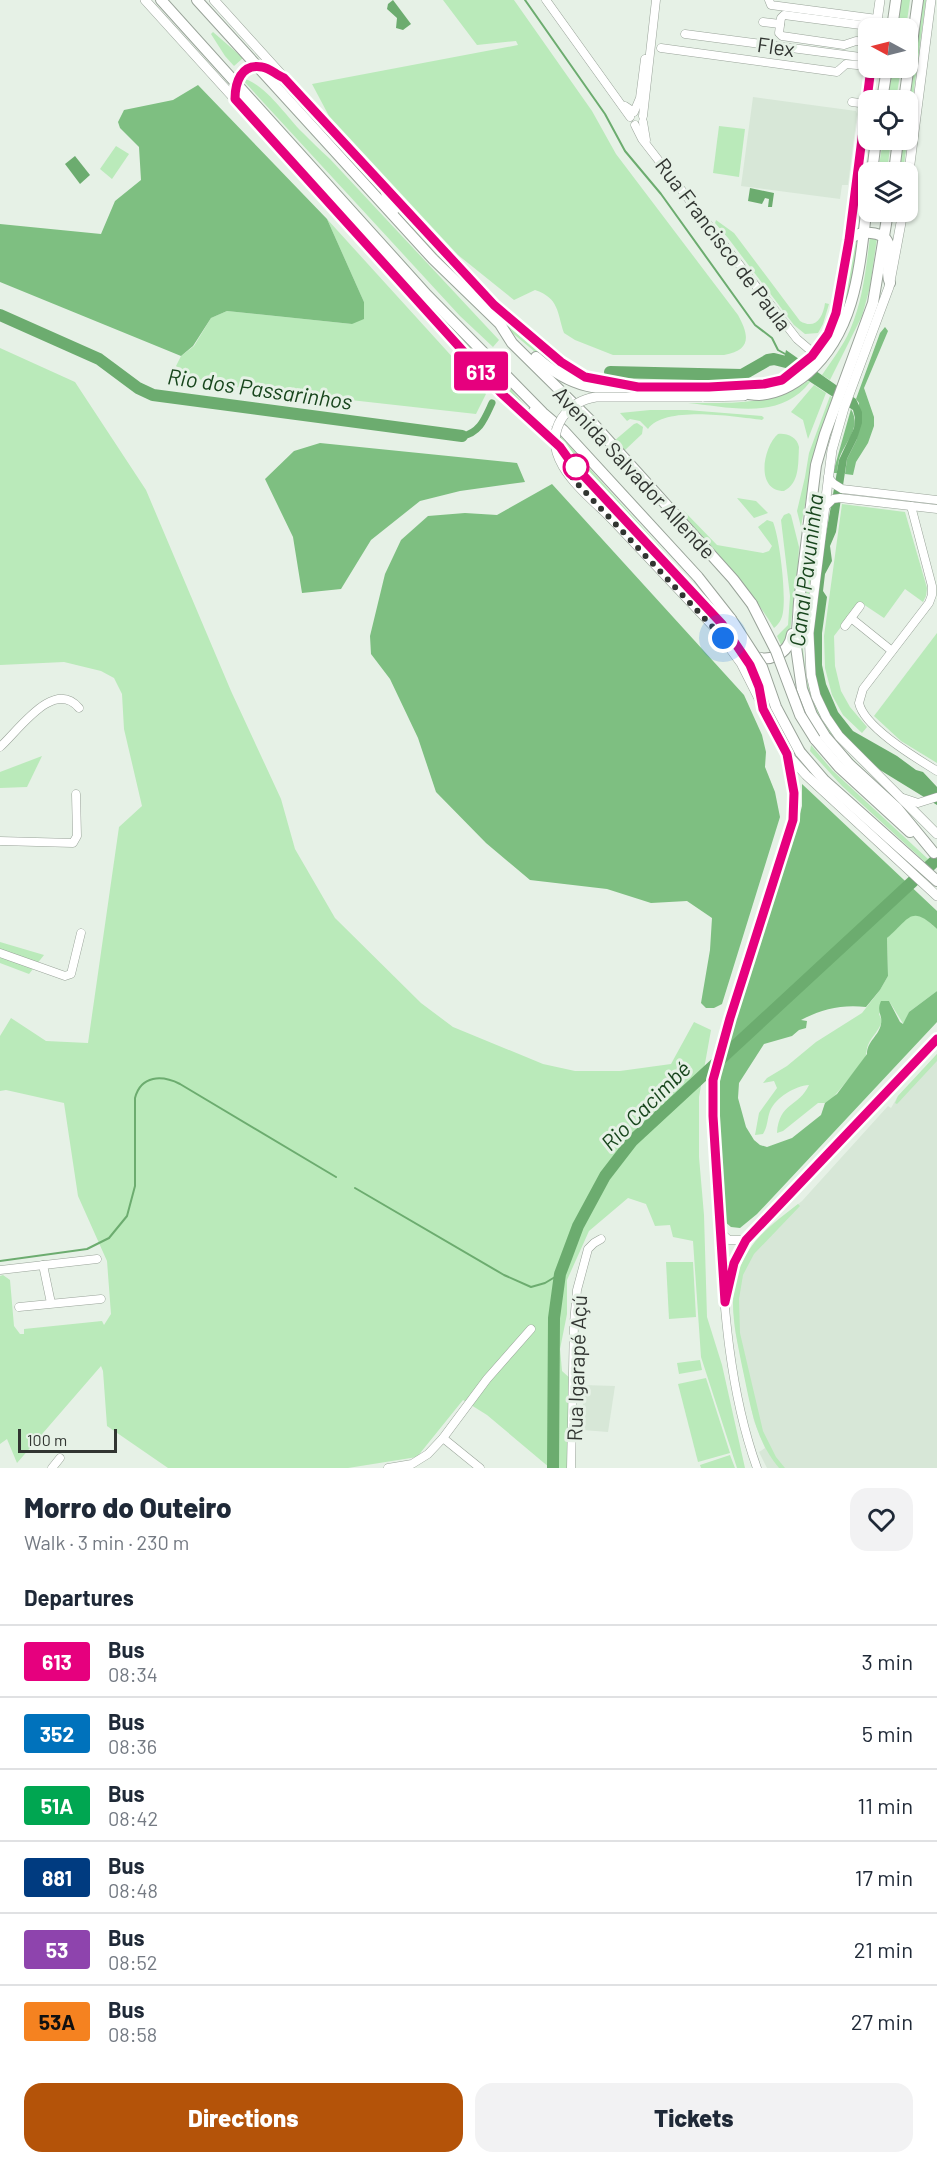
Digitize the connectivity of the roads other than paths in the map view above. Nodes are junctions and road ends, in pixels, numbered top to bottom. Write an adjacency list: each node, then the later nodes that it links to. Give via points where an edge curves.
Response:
1 (145, 0): 29 (main road, Avenida Salvador Allende)
2 (161, 0): 27 (highway, Avenida Salvador Allende)
3 (197, 0): 24 (highway, Avenida Salvador Allende)
4 (214, 0): 26 (main road, Avenida Salvador Allende)
5 (546, 0): 32 (street, Rua Francisco de Paula)
6 (656, 0): 32 (street)
7 (769, 0): 17 (street, via 771,5)
8 (880, 0): 13 (main road)
9 (889, 0): 14 (highway)
10 (896, 0): 15 (highway)
11 (918, 0): 28 (highway)
12 (931, 0): 33 (main road)
13 (879, 18)
14 (882, 18)
15 (893, 18)
16 (763, 22): 18 (street)
17 (858, 22)
18 (780, 24): 19 (street, via 784,15); 21 (street, via 782,36 844,45)
19 (858, 24)
20 (684, 33): 23 (street, Flex)
21 (858, 41)
22 (661, 48): 25 (street, via 837,72 846,64)
23 (858, 57)
24 (258, 66): 26 (highway); 27 (highway, via 243,72); 43 (highway, Avenida Salvador Allende)
25 (858, 66)
26 (284, 78): 35 (main road, Avenida Salvador Allende)
27 (236, 82): 29 (highway); 44 (highway, Avenida Salvador Allende)
28 (905, 90)
29 (235, 99): 39 (main road, Avenida Salvador Allende)
30 (852, 102): 31 (street)
31 (858, 103)
32 (637, 118): 47 (street, Rua Francisco de Paula, via 647,144)
33 (910, 162)
34 (858, 169): 42 (main road)
35 (385, 189): 43 (highway, via 388,199); 53 (main road, Avenida Salvador Allende, via 494,305 561,362 585,377)
36 (865, 222): 40 (highway)
37 (889, 222): 41 (highway)
38 (901, 222): 45 (main road)
39 (350, 225): 44 (highway); 56 (main road, Avenida Salvador Allende, via 501,393)
40 (864, 233): 41 (highway); 42 (highway); 49 (highway, via 852,302 843,326 831,348)
41 (885, 239): 45 (highway, via 891,252 887,276); 52 (highway, via 873,303)
42 (849, 240): 48 (main road, via 836,313)
43 (433, 259): 46 (highway, Avenida Salvador Allende)
44 (404, 270): 51 (highway, Avenida Salvador Allende)
45 (890, 283): 52 (main road, via 876,325)
46 (500, 324): 53 (highway, via 555,374 572,382 598,388); 80 (highway, Avenida Salvador Allende, bridge, via 512,343 590,420 752,604 814,740 839,768)
47 (803, 342): 48 (street, Rua Francisco de Paula); 49 (street, Rua Francisco de Paula)
48 (823, 342): 49 (main road)
49 (812, 361): 50 (highway)
50 (797, 376): 54 (main road, Avenida Salvador Allende); 54 (highway, via 784,389 759,395)
51 (512, 382): 56 (highway, Avenida Salvador Allende); 67 (highway, Avenida Salvador Allende, via 563,430 698,577)
52 (848, 383): 55 (highway)
53 (638, 387): 54 (highway, Avenida Salvador Allende)
54 (706, 392): 71 (main road, bridge, via 579,401 563,416 556,448 563,467 716,629 741,663)
55 (839, 406): 57 (main road); 61 (highway, via 820,450)
56 (560, 447): 67 (highway, Avenida Salvador Allende)
57 (831, 480): 58 (street); 60 (main road)
58 (851, 494): 59 (street); 60 (street); 62 (street)
59 (937, 500)
60 (828, 503): 61 (street); 76 (main road, via 809,633 811,675 821,706 839,736)
61 (811, 505): 65 (highway)
62 (911, 506): 63 (street); 69 (street, via 932,595)
63 (937, 509)
64 (860, 606): 66 (street)
65 (799, 608): 67 (highway, via 789,646 772,657 752,657); 80 (highway, via 797,666 812,715 849,764 897,808)
66 (851, 618): 68 (street); 69 (street)
67 (726, 622): 71 (highway, via 750,665); 81 (highway, bridge, via 762,667 776,706 800,752)
68 (845, 626)
69 (892, 651): 74 (street, via 861,692 860,707 892,741)
70 (79, 708): 72 (street, via 73,700 54,699)
71 (763, 709): 73 (main road)
72 (0, 747)
73 (787, 754): 81 (main road); 87 (street, via 794,793 793,820 713,1080)
74 (937, 771)
75 (76, 794): 79 (street, via 74,842)
76 (899, 796): 77 (street, via 914,802); 78 (main road)
77 (937, 797)
78 (937, 834)
79 (0, 841)
80 (936, 855)
81 (916, 870): 82 (highway)
82 (933, 882): 83 (main road)
83 (937, 896)
84 (81, 933): 85 (street, via 71,974 65,976)
85 (0, 953)
86 (937, 1039): 89 (street)
87 (720, 1232): 89 (street, via 729,1240); 94 (street)
88 (601, 1239): 104 (street, Rua Igarapé Açú, via 588,1249 581,1269 574,1323)
89 (746, 1240): 94 (street, via 734,1263)
90 (97, 1259): 91 (street)
91 (43, 1265): 92 (street); 95 (street)
92 (0, 1270)
93 (100, 1299): 95 (street)
94 (725, 1302): 105 (street, via 742,1419)
95 (51, 1303): 96 (street)
96 (19, 1307)
97 (531, 1329): 98 (street)
98 (443, 1438): 100 (street, via 428,1454); 103 (street)
99 (60, 1458): 101 (street)
100 (406, 1467): 102 (street)
101 (52, 1468)
102 (388, 1468)
103 (480, 1468)
104 (571, 1468)
105 (757, 1468)

